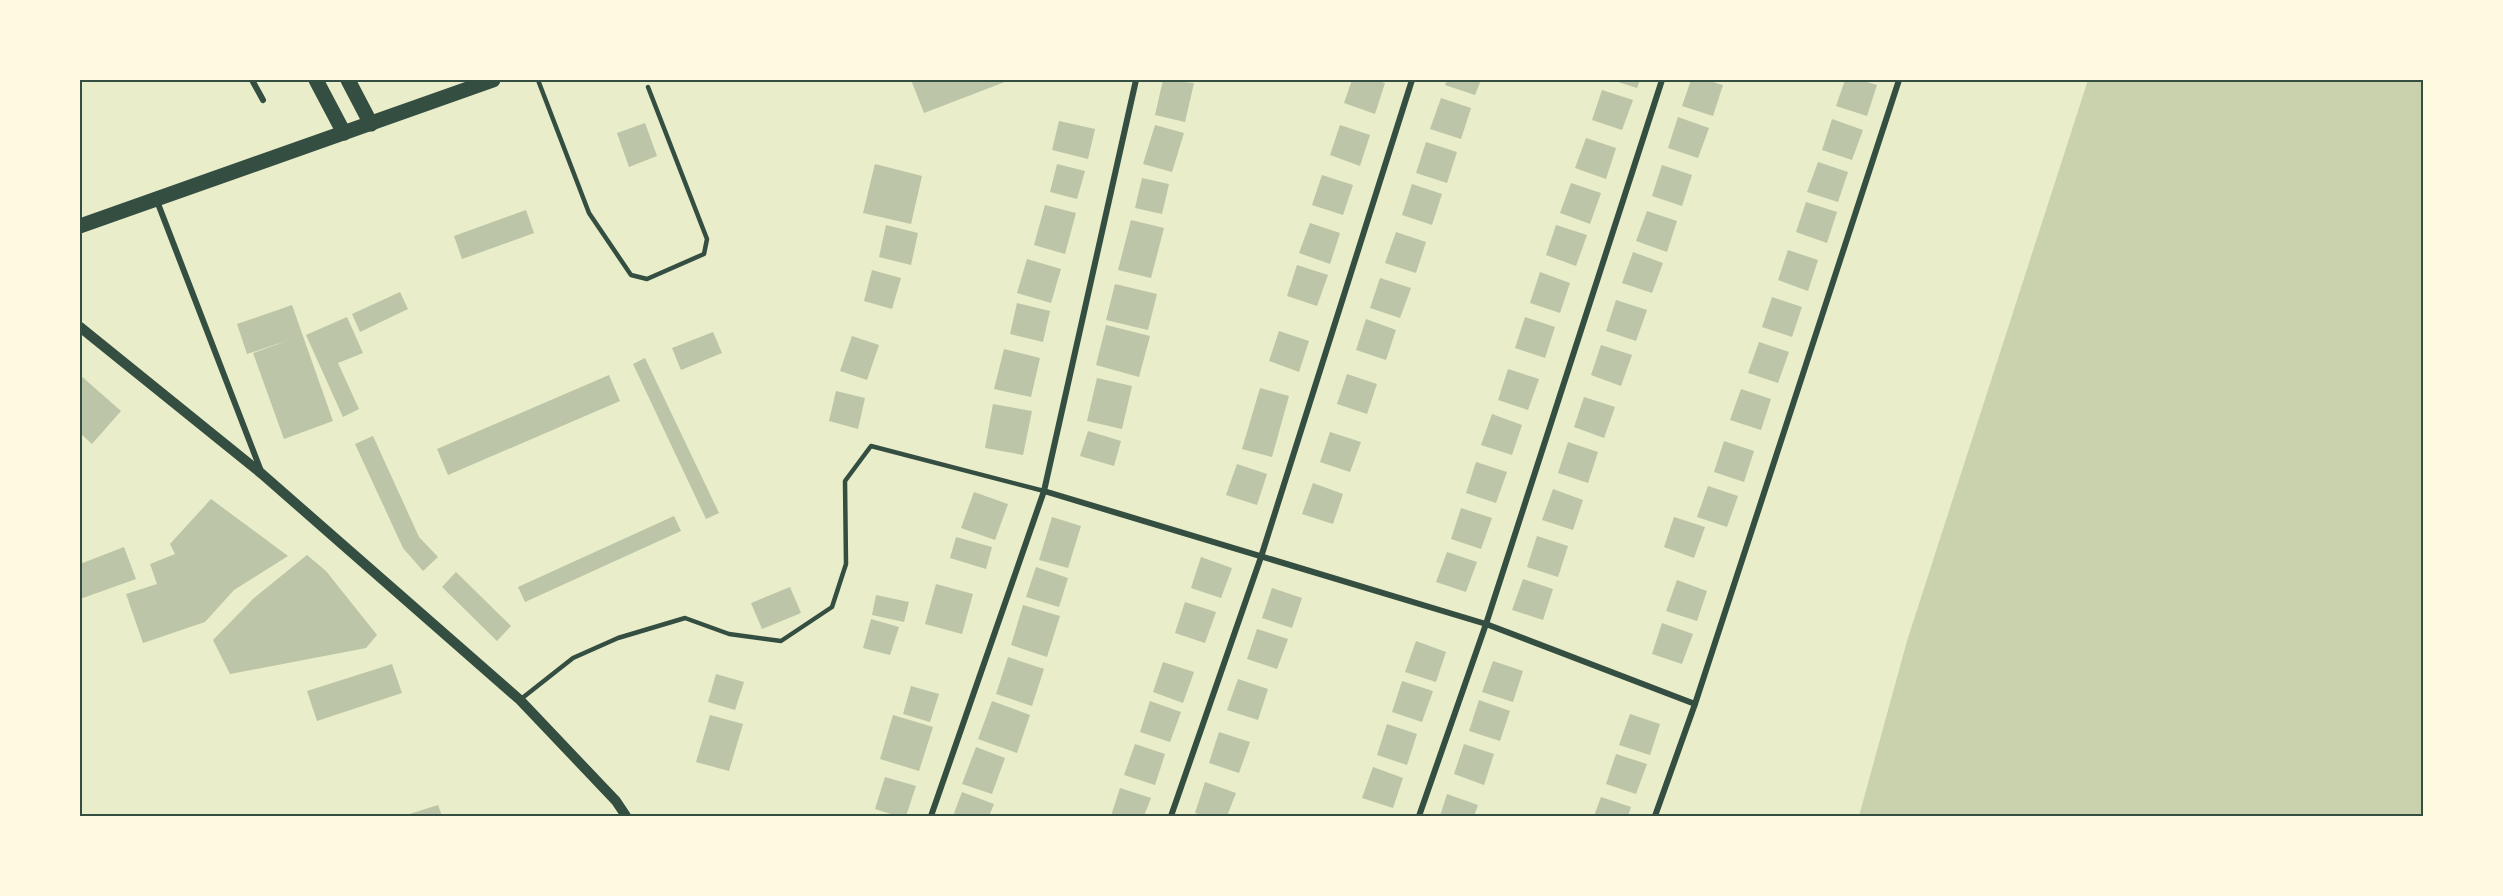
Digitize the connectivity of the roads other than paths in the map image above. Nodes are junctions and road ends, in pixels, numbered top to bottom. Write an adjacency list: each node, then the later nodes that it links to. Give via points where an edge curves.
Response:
1 (252, 80): 11 (street)
2 (316, 80): 13 (main road)
3 (348, 80): 12 (main road)
4 (493, 80): 12 (main road)
5 (538, 80): 10 (lane, via 589,213 631,275 647,279 704,255 707,239)
6 (1136, 80): 18 (street)
7 (1412, 80): 19 (street)
8 (1662, 80): 20 (street)
9 (1899, 80): 22 (street)
10 (648, 87)
11 (263, 100)
12 (371, 124): 13 (main road)
13 (344, 133): 14 (main road)
14 (156, 199): 15 (main road); 17 (street)
15 (80, 226)
16 (80, 327): 17 (street)
17 (262, 474): 21 (street)
18 (1044, 491): 19 (street); 21 (lane, via 871,446 845,481 846,564 832,607 781,641 729,634 685,618 618,638 573,658); 24 (street)
19 (1261, 557): 20 (street); 25 (street)
20 (1486, 624): 22 (street); 26 (street)
21 (520, 700): 23 (street)
22 (1695, 704): 27 (street)
23 (626, 816)
24 (931, 816)
25 (1172, 816)
26 (1419, 816)
27 (1655, 816)

